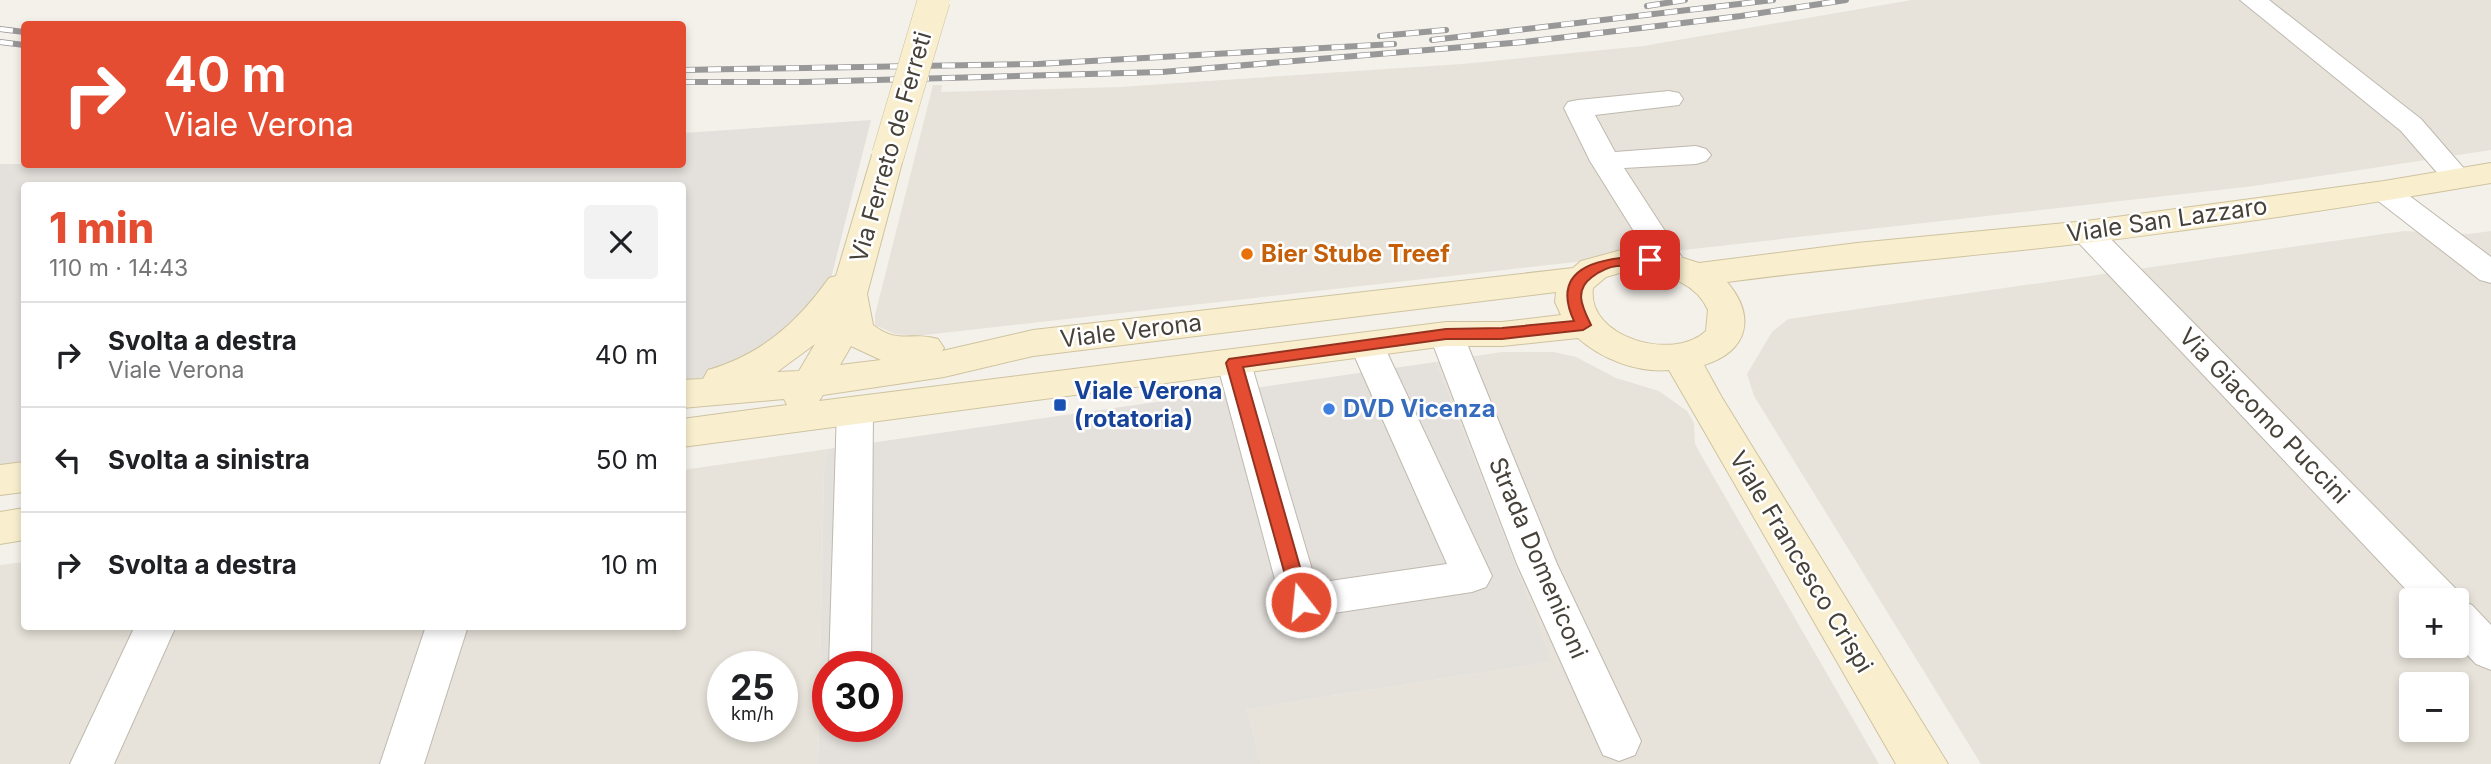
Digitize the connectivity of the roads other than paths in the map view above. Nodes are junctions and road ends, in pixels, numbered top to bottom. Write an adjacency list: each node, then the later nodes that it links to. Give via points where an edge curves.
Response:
1 (934, 0): 14 (main road, Via Ferreto de Ferreti, bridge)
2 (2253, 0): 7 (street, via 2411,125)
3 (1669, 99): 5 (street, via 1578,108)
4 (1696, 155): 5 (street)
5 (1605, 162): 11 (street)
6 (2491, 173): 7 (main road, Viale San Lazzaro)
7 (2457, 178): 8 (main road, Viale San Lazzaro)
8 (2384, 191): 9 (main road, Viale San Lazzaro); 12 (street)
9 (2086, 232): 10 (main road, Viale San Lazzaro); 32 (street, Via Giacomo Puccini)
10 (1877, 254): 11 (main road, Viale San Lazzaro); 15 (main road, Viale San Lazzaro)
11 (1683, 270): 13 (main road, via 1650,260 1612,261); 15 (main road)
12 (2491, 273)
13 (1580, 278): 16 (main road, via 1573,303); 18 (main road, Viale Verona)
14 (853, 279): 18 (main road, Via Ferreto de Ferreti, via 855,330 876,348); 22 (main road, Via Ferreto de Ferreti, via 835,342); 23 (main road, via 813,327 782,353 748,373)
15 (1722, 300): 20 (main road, via 1728,321 1719,341)
16 (1583, 325): 17 (main road, Viale Verona, via 1502,334); 20 (main road, via 1620,350 1648,358)
17 (1446, 334): 19 (main road, Viale Verona); 38 (street, Strada Domeniconi, via 1536,564)
18 (1033, 343): 22 (main road, Viale Verona, via 944,364)
19 (1367, 346): 21 (main road, Viale Verona); 21 (street, via 1472,576 1301,602)
20 (1682, 358): 41 (main road, Viale Francesco Crispi)
21 (1234, 363): 25 (main road, Viale Verona)
22 (810, 383): 24 (main road, Viale Verona); 26 (main road, Via Ferreto de Ferreti, via 801,398 774,411)
23 (686, 387)
24 (686, 394)
25 (855, 410): 27 (main road, Viale Verona); 36 (street)
26 (686, 430)
27 (686, 431)
28 (21, 477): 29 (main road)
29 (0, 480)
30 (21, 524): 31 (main road)
31 (0, 528)
32 (2429, 588)
33 (2469, 629): 37 (street)
34 (154, 630): 39 (street)
35 (446, 630): 40 (street)
36 (850, 651)
37 (2491, 652)
38 (1619, 741)
39 (92, 764)
40 (402, 764)
41 (1923, 764)

